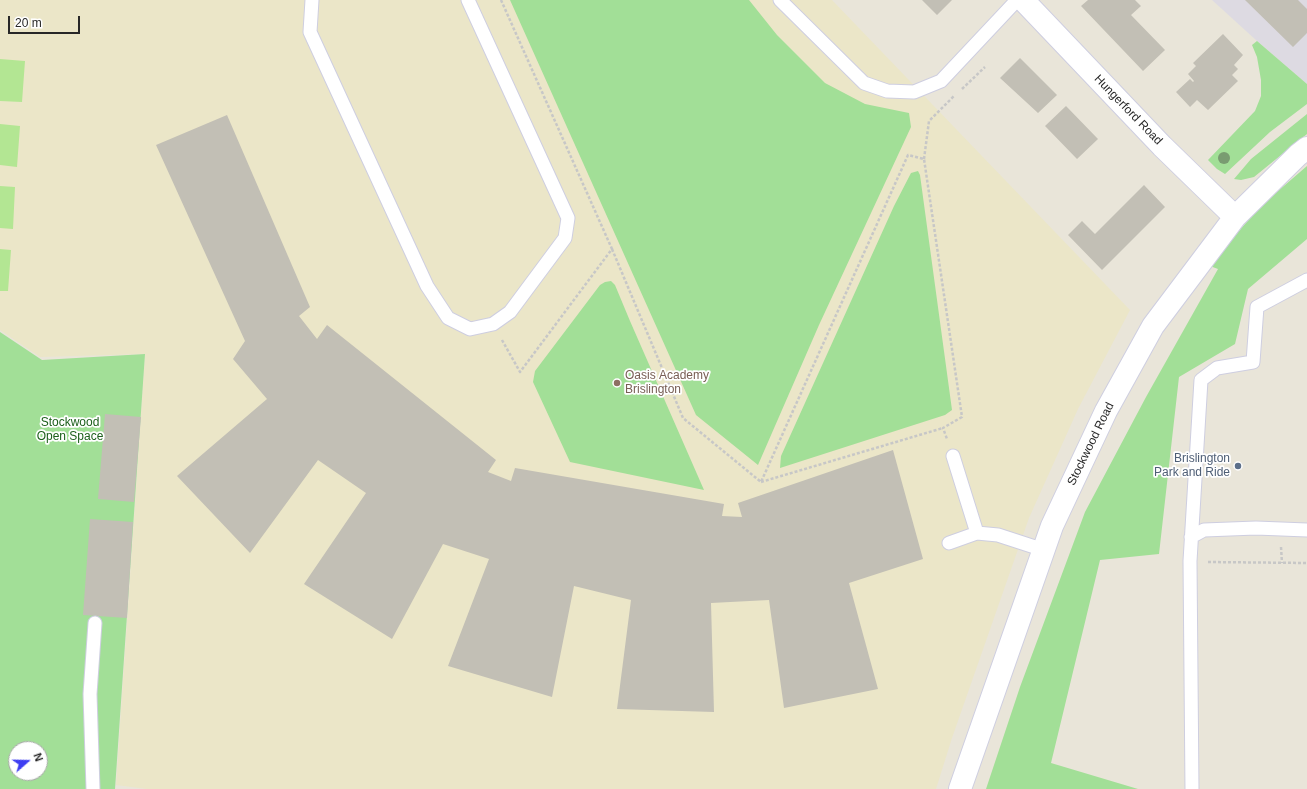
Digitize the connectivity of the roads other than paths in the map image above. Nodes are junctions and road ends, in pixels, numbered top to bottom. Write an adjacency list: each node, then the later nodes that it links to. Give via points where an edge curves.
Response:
1 (312, 0): 2 (lane, via 310,32 426,286 448,318 470,329 493,324 510,312 565,238 568,218)
2 (468, 0)
3 (780, 0): 4 (lane, via 864,83 886,92 914,92 941,81)
4 (1017, 0)
5 (1023, 0): 7 (street, Hungerford Road, via 1162,146)
6 (1307, 148): 7 (street, Stockwood Road)
7 (1235, 218): 14 (street, Stockwood Road, via 1153,326 1106,412 1052,526)
8 (1307, 280): 12 (lane, via 1257,307 1253,362 1217,368 1201,380)
9 (953, 456): 11 (lane)
10 (1307, 530): 12 (lane, via 1204,530)
11 (977, 533): 13 (lane); 14 (lane, via 998,535)
12 (1191, 537): 18 (lane)
13 (950, 543)
14 (1044, 550): 17 (street, Stockwood Road)
15 (95, 623): 16 (lane, via 90,694)
16 (93, 789)
17 (960, 789)
18 (1192, 789)

